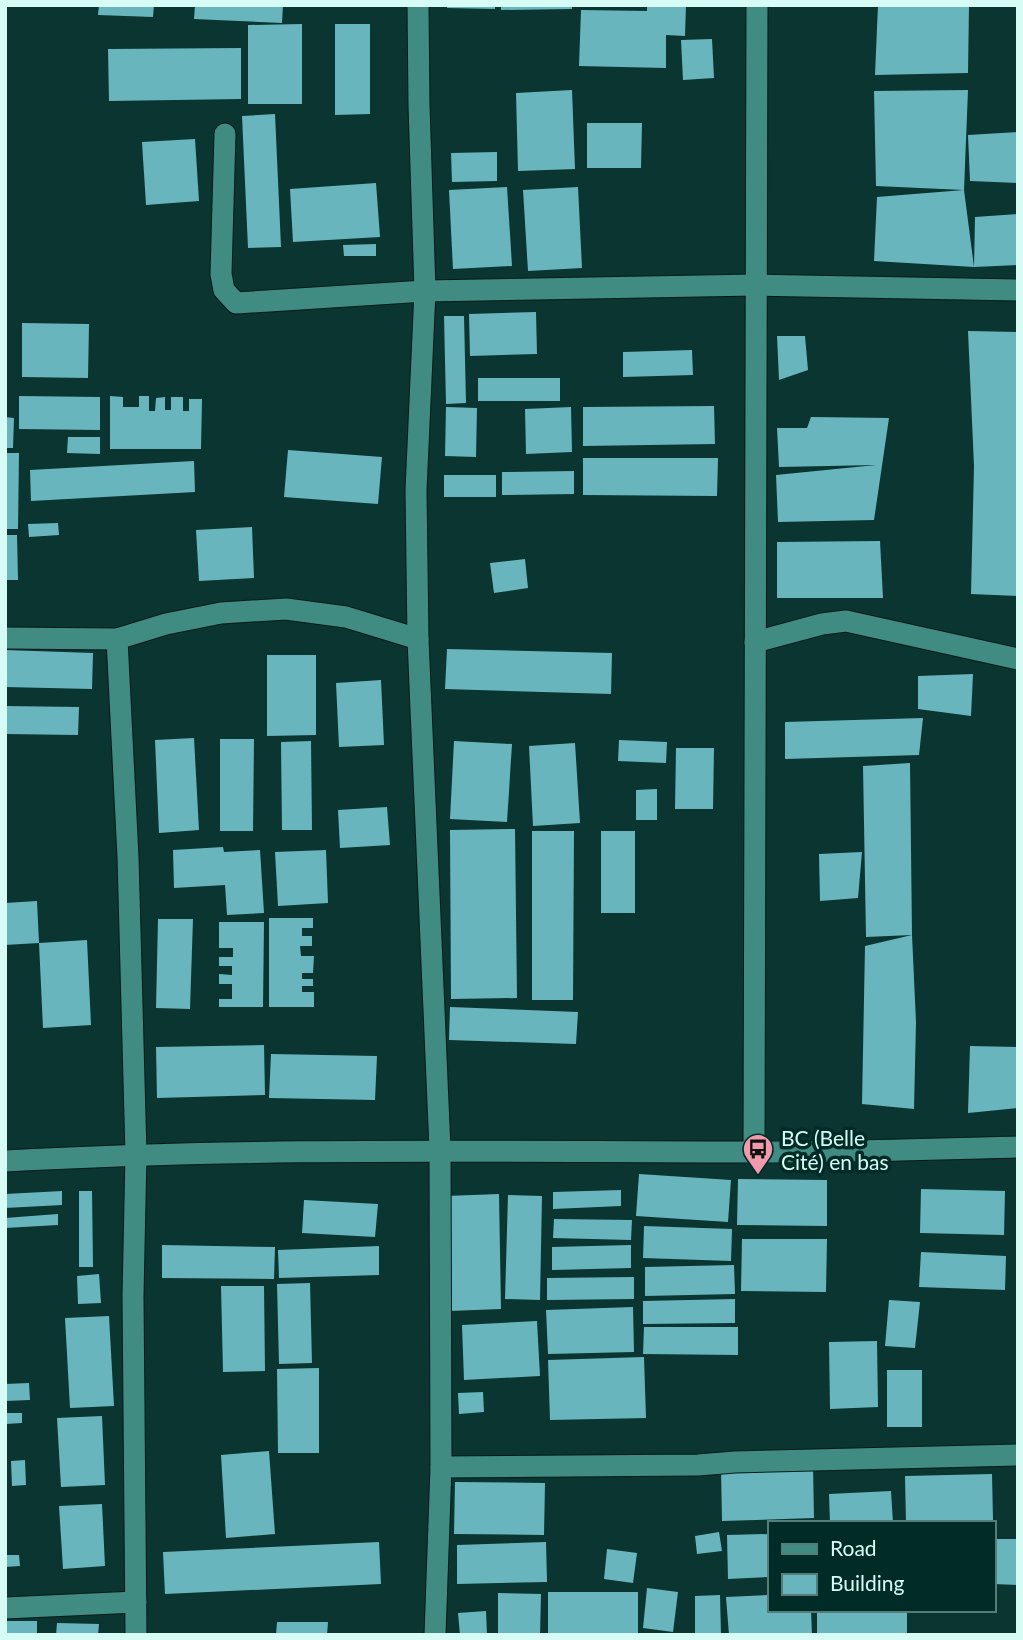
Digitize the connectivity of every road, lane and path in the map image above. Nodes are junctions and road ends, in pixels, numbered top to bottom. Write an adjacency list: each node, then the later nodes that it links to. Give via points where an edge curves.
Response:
1 (418, 5): 6 (street)
2 (757, 5): 4 (street)
3 (225, 135): 6 (street, via 221,274 236,303)
4 (755, 285): 5 (street); 6 (street); 10 (street)
5 (1018, 290)
6 (425, 291): 9 (street, via 416,490)
7 (5, 638): 8 (street)
8 (117, 639): 9 (street, via 221,613 286,609 346,617); 15 (street)
9 (418, 639): 13 (street)
10 (755, 642): 11 (street, via 846,621); 14 (street)
11 (1018, 659)
12 (1018, 1147): 14 (street)
13 (440, 1149): 14 (street); 15 (street); 18 (street)
14 (754, 1152)
15 (136, 1154): 16 (street); 19 (street)
16 (5, 1161)
17 (1018, 1455): 18 (street)
18 (441, 1467): 22 (street)
19 (136, 1602): 20 (street); 21 (street)
20 (5, 1608)
21 (136, 1635)
22 (435, 1635)

